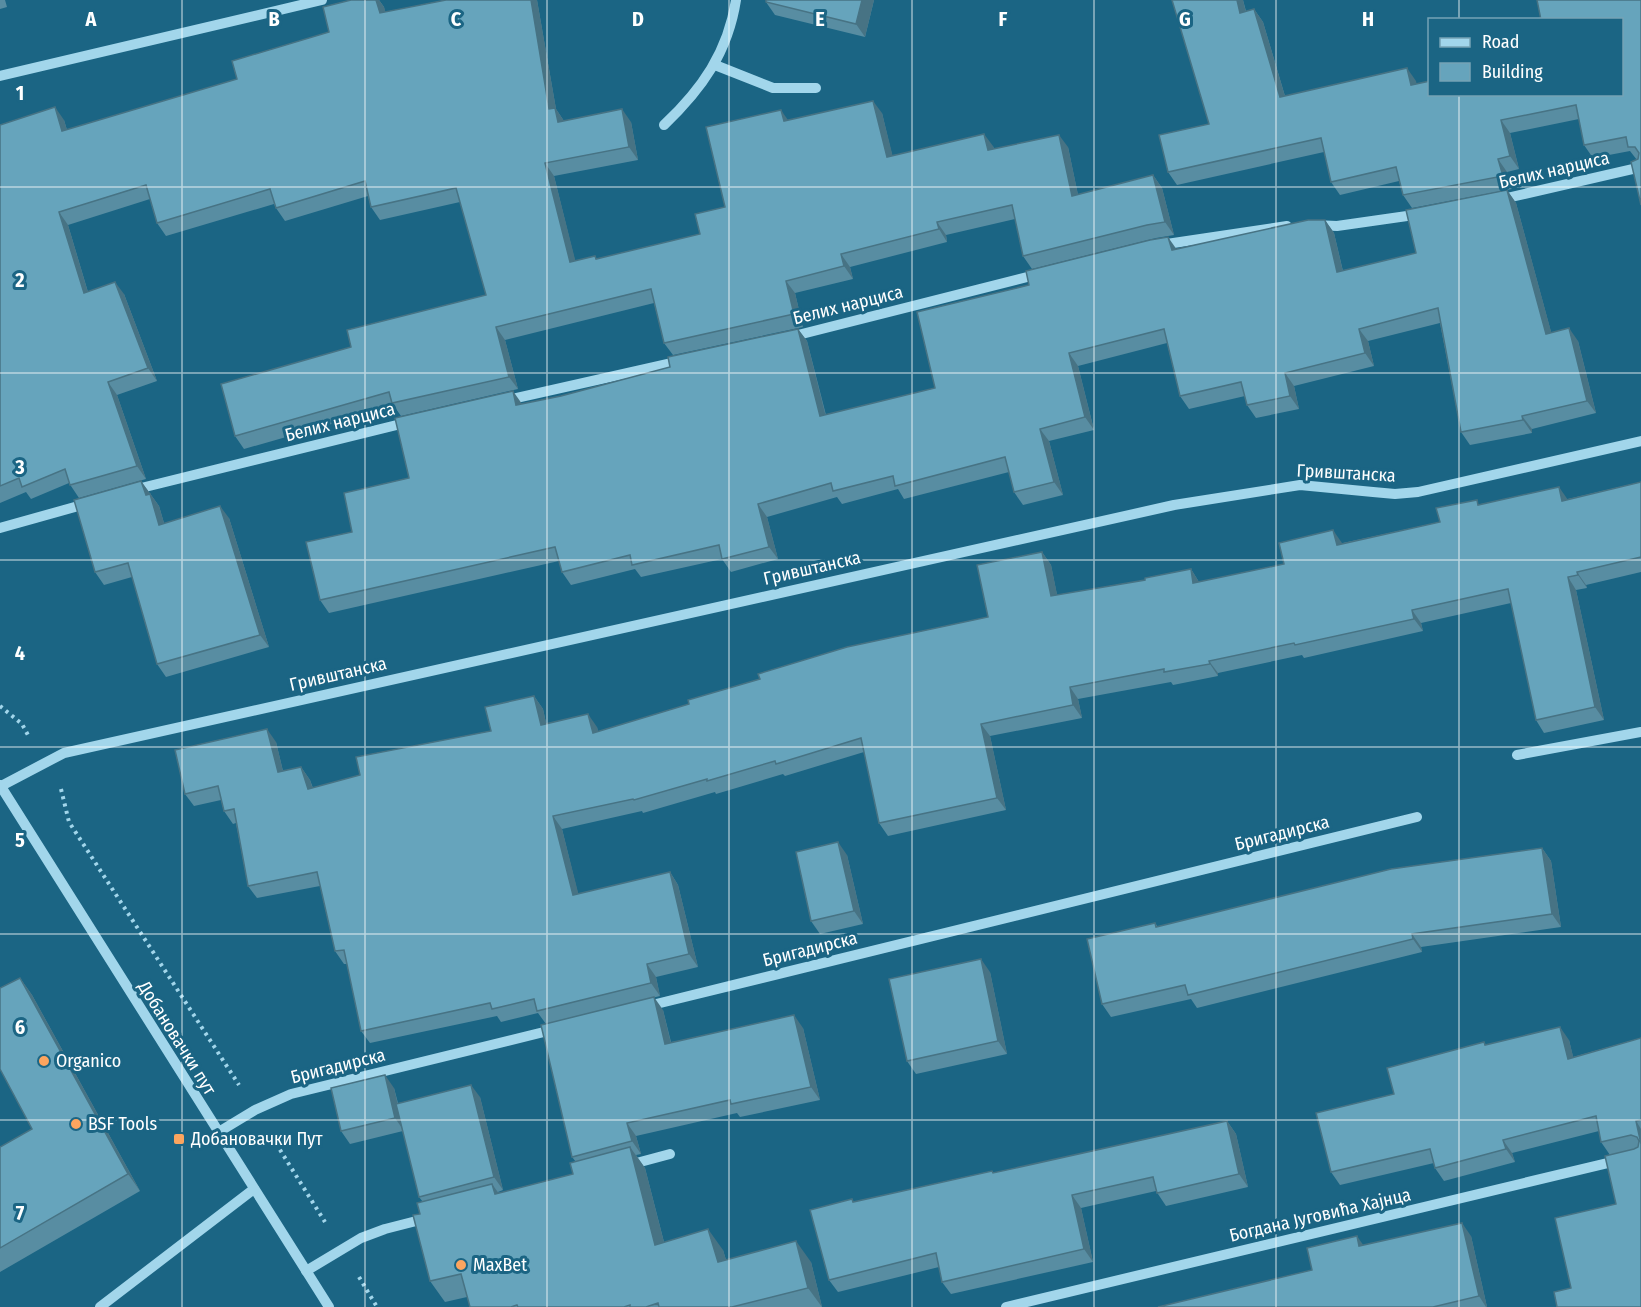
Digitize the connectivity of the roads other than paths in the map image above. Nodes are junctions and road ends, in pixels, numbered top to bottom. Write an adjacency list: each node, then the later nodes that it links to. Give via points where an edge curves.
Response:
1 (322, 0): 4 (street)
2 (736, 0): 3 (street, via 732,24)
3 (715, 65): 5 (street, via 773,88); 6 (street, via 685,105)
4 (0, 76)
5 (816, 88)
6 (664, 124)
7 (1641, 167): 8 (street, Белих нарциса)
8 (1487, 202)
9 (1435, 212): 10 (street, via 1337,226 1299,224)
10 (1148, 248)
11 (1048, 272): 12 (street, Белих нарциса)
12 (783, 339)
13 (691, 359): 14 (street)
14 (496, 402)
15 (416, 421): 17 (street, Белих нарциса)
16 (1641, 441): 22 (street, Гривштанска, via 1418,492 1395,494 1300,485 1174,505 76,750)
17 (120, 494)
18 (98, 500): 19 (street)
19 (0, 528)
20 (1641, 732): 21 (street)
21 (1517, 755)
22 (0, 786): 26 (street, Добановачки пут)
23 (1417, 817): 24 (street, Бригадирска)
24 (636, 1009)
25 (568, 1026): 26 (street, Бригадирска, via 291,1094)
26 (217, 1133): 30 (street, Добановачки пут)
27 (670, 1154): 29 (street)
28 (1641, 1155): 35 (street, Богдана Југовића Хајнца)
29 (613, 1169)
30 (254, 1189): 32 (street, Добановачки пут); 33 (street)
31 (442, 1214): 32 (street, via 385,1229)
32 (306, 1271): 34 (street, Добановачки пут)
33 (100, 1307)
34 (329, 1307)
35 (1006, 1307)

